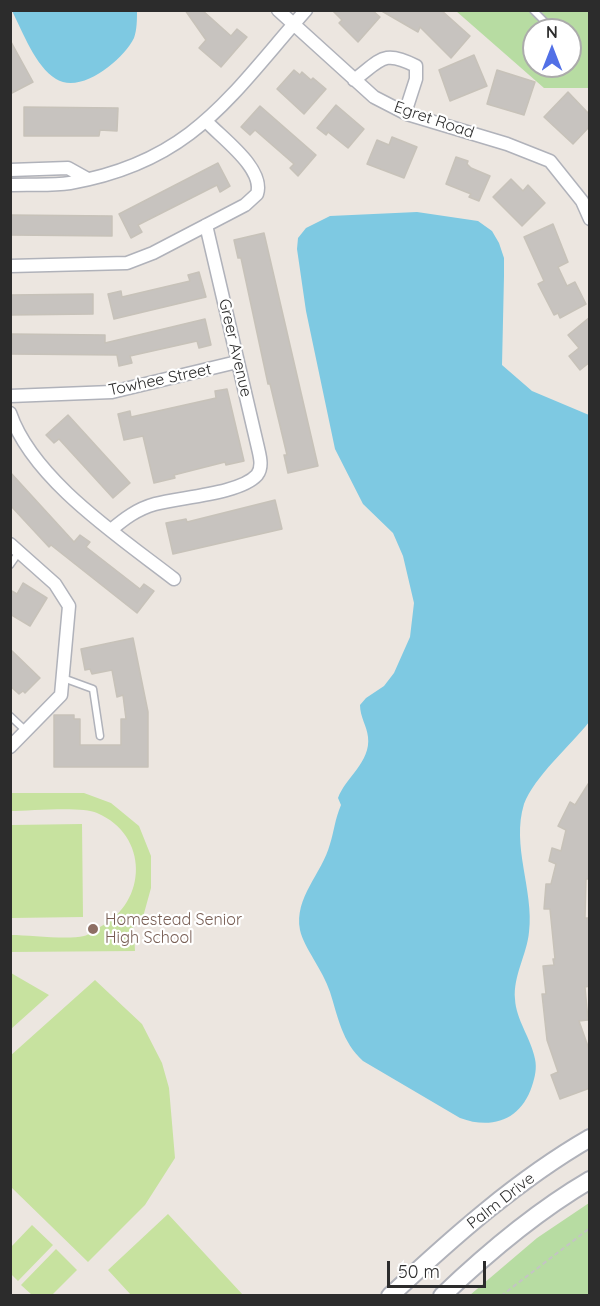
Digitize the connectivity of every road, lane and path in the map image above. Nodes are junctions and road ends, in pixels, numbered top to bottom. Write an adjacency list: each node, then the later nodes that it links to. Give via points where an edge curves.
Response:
1 (278, 10): 3 (street, Egret Road)
2 (306, 10): 3 (street)
3 (293, 25): 4 (street, Egret Road); 6 (street)
4 (354, 80): 5 (street, Egret Road, via 374,97); 5 (street, via 384,58 397,56 416,66)
5 (405, 113): 10 (street, Egret Road, via 550,161 582,201)
6 (207, 122): 8 (street, via 162,153); 11 (street, via 254,171 259,186 252,200)
7 (10, 170): 8 (street, via 68,168)
8 (86, 178): 9 (street, via 70,183)
9 (10, 185)
10 (590, 219)
11 (206, 225): 12 (street, via 127,263); 13 (street, Greer Avenue)
12 (10, 266)
13 (237, 362): 14 (street, Towhee Street, via 112,392); 16 (street, Greer Avenue, via 261,462 259,471 238,486 138,510)
14 (10, 396)
15 (10, 413): 16 (street, via 33,456)
16 (111, 530): 19 (street)
17 (15, 548): 18 (lane); 20 (street, via 55,584 69,606)
18 (10, 565)
19 (174, 579)
20 (62, 678): 22 (street, via 61,695); 23 (lane, via 93,689)
21 (10, 716): 22 (lane)
22 (26, 731): 24 (street)
23 (100, 736)
24 (10, 747)
25 (590, 1138): 28 (main road, Palm Drive, via 556,1157 438,1251)
26 (590, 1180): 29 (main road, via 567,1193)
27 (590, 1228): 30 (path)
28 (390, 1296)
29 (442, 1296)
30 (501, 1296)

